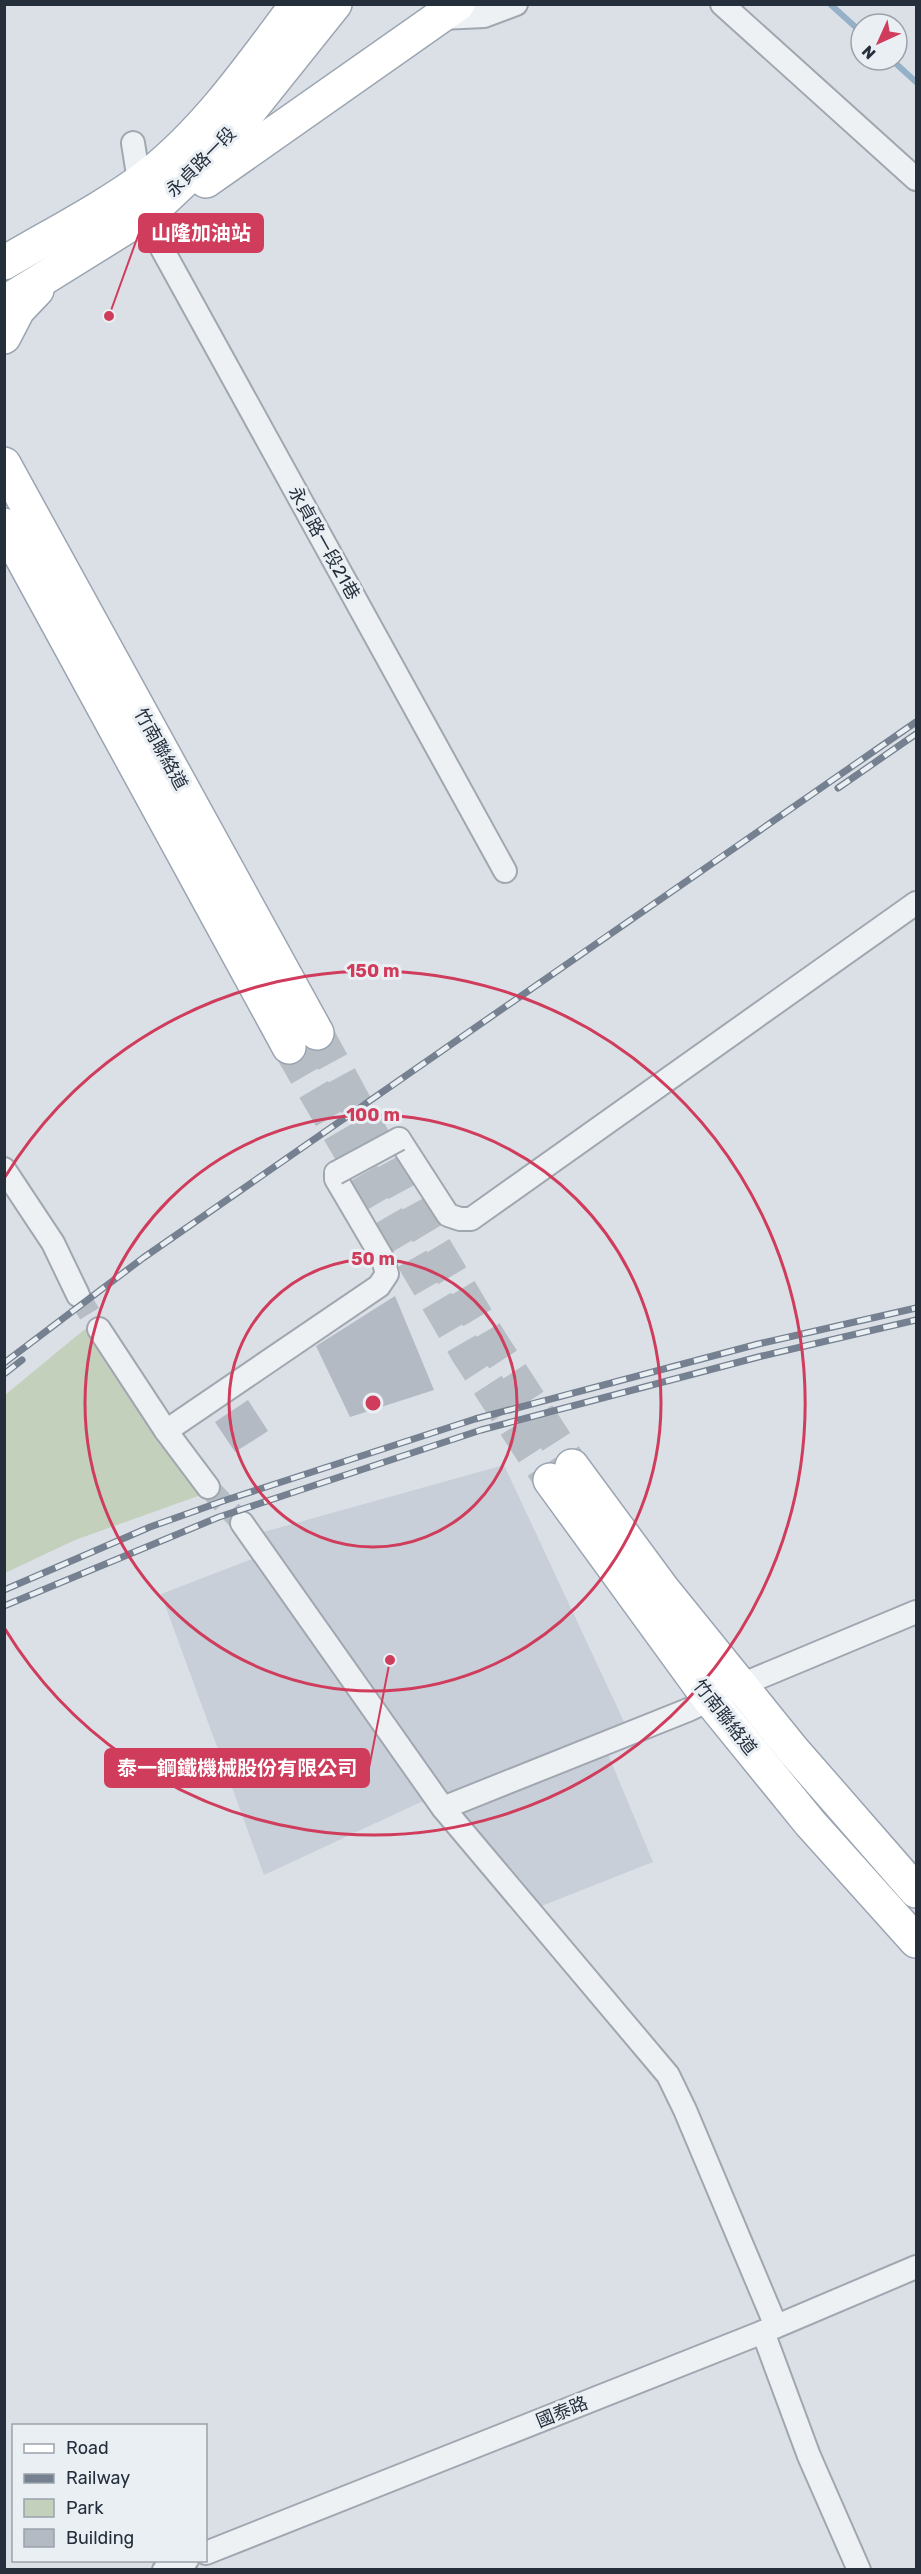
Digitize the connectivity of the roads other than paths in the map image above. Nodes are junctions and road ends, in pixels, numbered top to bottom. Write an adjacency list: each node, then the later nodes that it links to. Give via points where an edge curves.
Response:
1 (297, 4): 8 (main road, 永貞路一段, via 182,145)
2 (335, 4): 9 (main road, 永貞路一段, via 223,144)
3 (516, 4): 5 (street, via 484,16)
4 (722, 4): 7 (street)
5 (450, 11): 9 (main road, via 215,175)
6 (133, 143): 8 (street, 永貞路一段21巷)
7 (916, 179)
8 (139, 181): 9 (street, 永貞路一段21巷); 10 (main road, 永貞路一段)
9 (152, 211): 11 (main road, 永貞路一段); 17 (street, 永貞路一段21巷, via 155,236)
10 (4, 263)
11 (51, 274): 12 (main road, 永貞路一段); 13 (main road, via 18,310)
12 (4, 303)
13 (4, 337)
14 (4, 438): 16 (main road)
15 (4, 464): 16 (main road, 竹南聯絡道)
16 (15, 514): 19 (main road, 竹南聯絡道)
17 (505, 871)
18 (916, 903): 23 (street, bridge, via 471,1219 448,1215 399,1139 336,1173 383,1259 387,1274 379,1286)
19 (303, 1040)
20 (4, 1169): 21 (street, via 53,1243)
21 (78, 1295)
22 (99, 1329): 23 (street)
23 (166, 1431): 24 (street)
24 (208, 1487)
25 (242, 1523): 29 (street)
26 (916, 1612): 27 (street)
27 (741, 1685): 28 (street); 28 (main road, 竹南聯絡道, via 561,1473); 30 (main road, 竹南聯絡道)
28 (710, 1700): 29 (street); 31 (main road, 竹南聯絡道, via 810,1823)
29 (443, 1808): 33 (street, via 668,2075 686,2110)
30 (916, 1891)
31 (916, 1941)
32 (916, 2267): 33 (street, 國泰路)
33 (769, 2329): 34 (street, 國泰路); 37 (street, via 809,2456)
34 (207, 2553)
35 (182, 2562): 36 (street)
36 (164, 2570)
37 (859, 2570)

